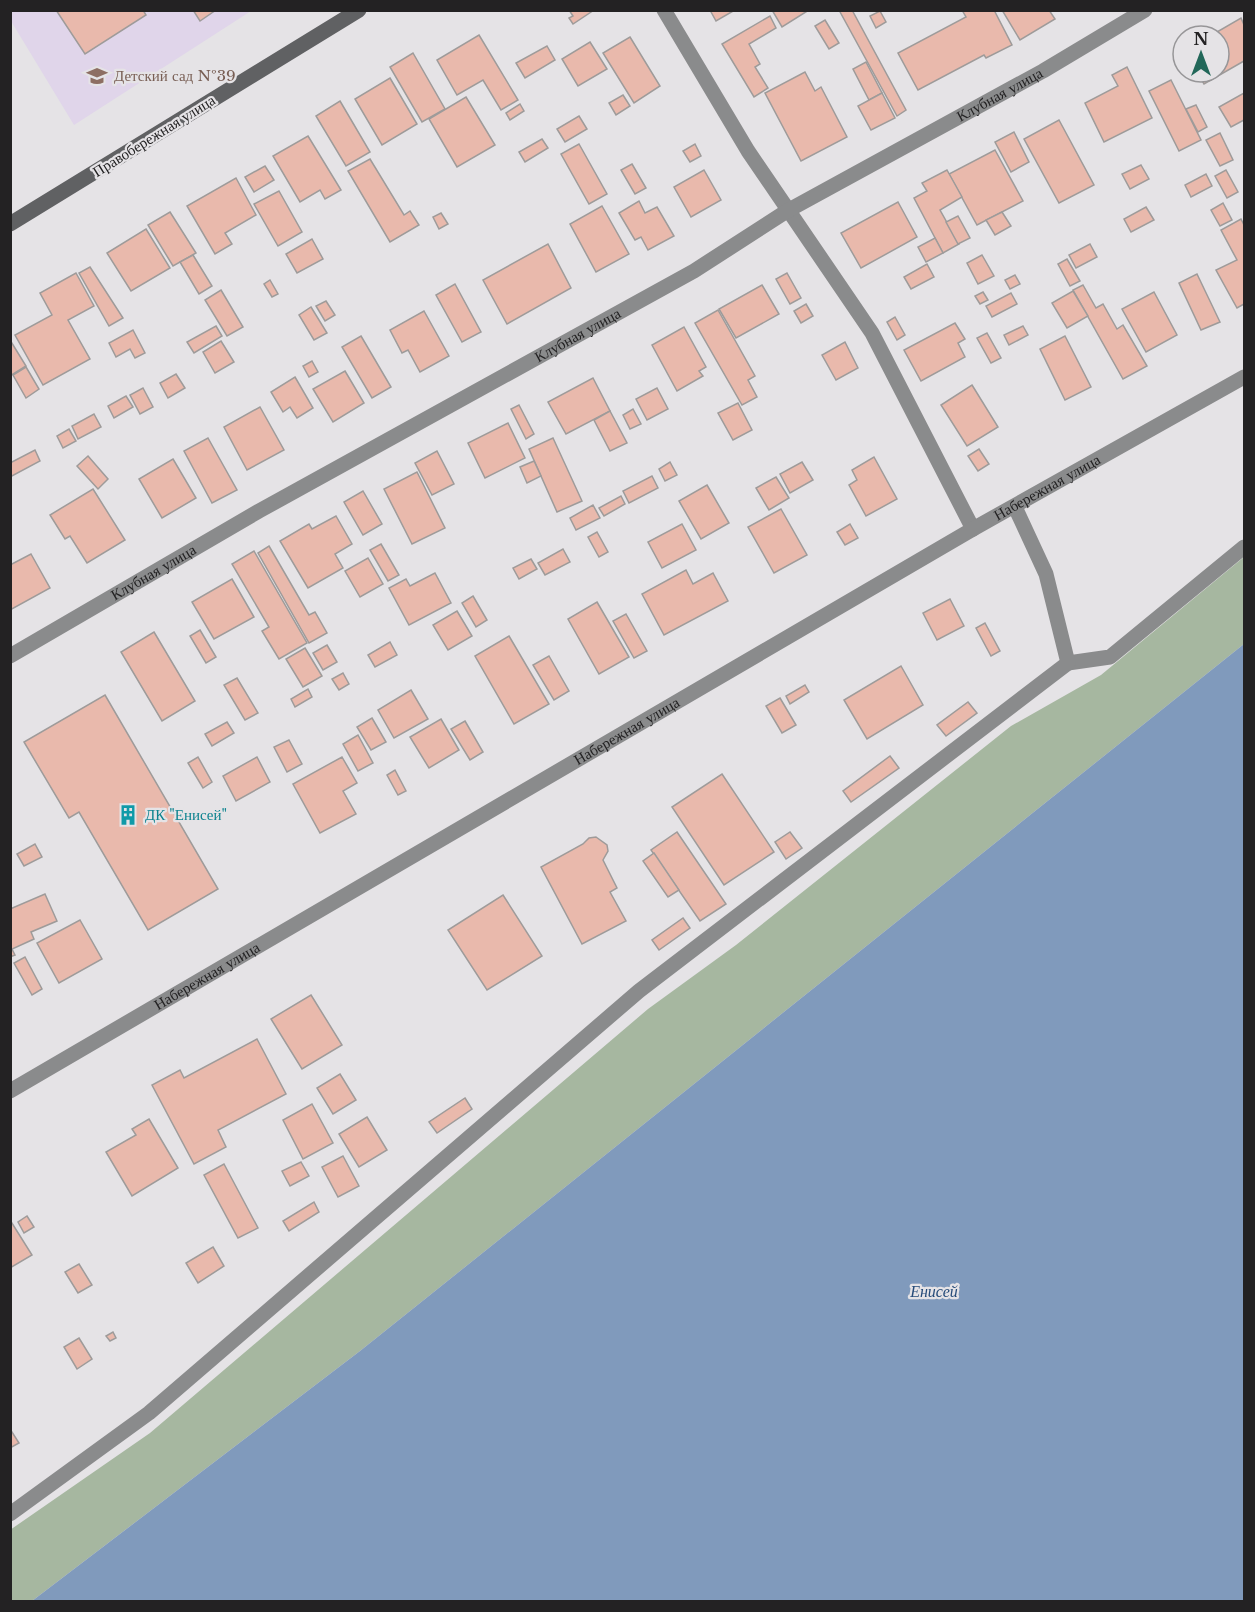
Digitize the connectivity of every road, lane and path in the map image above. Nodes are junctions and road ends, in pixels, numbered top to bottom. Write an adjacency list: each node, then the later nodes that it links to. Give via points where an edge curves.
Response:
1 (359, 10): 5 (street, Правобережная улица)
2 (664, 10): 4 (street)
3 (1145, 10): 4 (street, Клубная улица, via 1043,71)
4 (787, 211): 8 (street, via 872,333); 10 (street, Клубная улица, via 694,271 259,511)
5 (10, 224)
6 (1245, 376): 7 (street, Набережная улица)
7 (1015, 507): 8 (street, Набережная улица); 11 (street, via 1046,574)
8 (973, 529): 12 (street, Набережная улица)
9 (1245, 547): 11 (street, via 1110,657)
10 (10, 656)
11 (1068, 663): 13 (street, via 639,992 149,1413)
12 (10, 1091)
13 (10, 1514)

